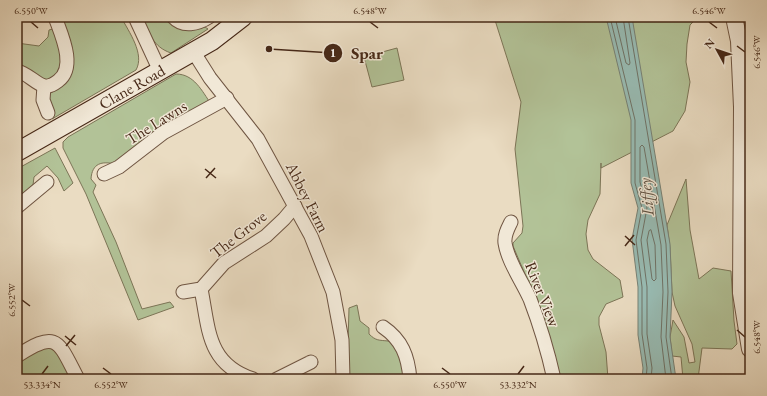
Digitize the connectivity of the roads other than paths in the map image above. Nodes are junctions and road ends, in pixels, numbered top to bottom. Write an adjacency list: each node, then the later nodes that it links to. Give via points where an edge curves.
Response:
1 (55, 17): 10 (street, via 68,64 61,79 52,86)
2 (135, 17): 9 (street)
3 (173, 17): 4 (street, via 192,25)
4 (209, 17)
5 (243, 17): 7 (main road, Clane Road, via 212,41)
6 (734, 17): 22 (street, via 739,41 742,107 741,293)
7 (193, 51): 9 (main road, Clane Road); 11 (street, Abbey Farm, via 210,78)
8 (17, 71): 10 (street)
9 (160, 71): 13 (main road, Clane Road)
10 (44, 86): 12 (street, via 43,100)
11 (227, 98): 14 (street, The Lawns, via 164,133 119,167); 16 (street, Abbey Farm, via 258,139)
12 (48, 113)
13 (17, 152)
14 (104, 174)
15 (47, 182): 17 (street)
16 (295, 206): 19 (street, The Grove, via 266,236 224,263); 28 (street, Abbey Farm, via 311,236 333,292 342,340)
17 (17, 207)
18 (511, 222): 30 (street, River View, via 505,242 508,255 530,299)
19 (201, 288): 20 (street); 26 (street, via 208,333 218,355 227,366)
20 (183, 292)
21 (383, 327): 29 (street, via 399,341 405,354)
22 (750, 349)
23 (17, 356): 25 (street, via 43,341 53,341 60,346)
24 (311, 362): 27 (street)
25 (78, 379)
26 (253, 379)
27 (278, 379)
28 (343, 379)
29 (410, 379)
30 (554, 379)

